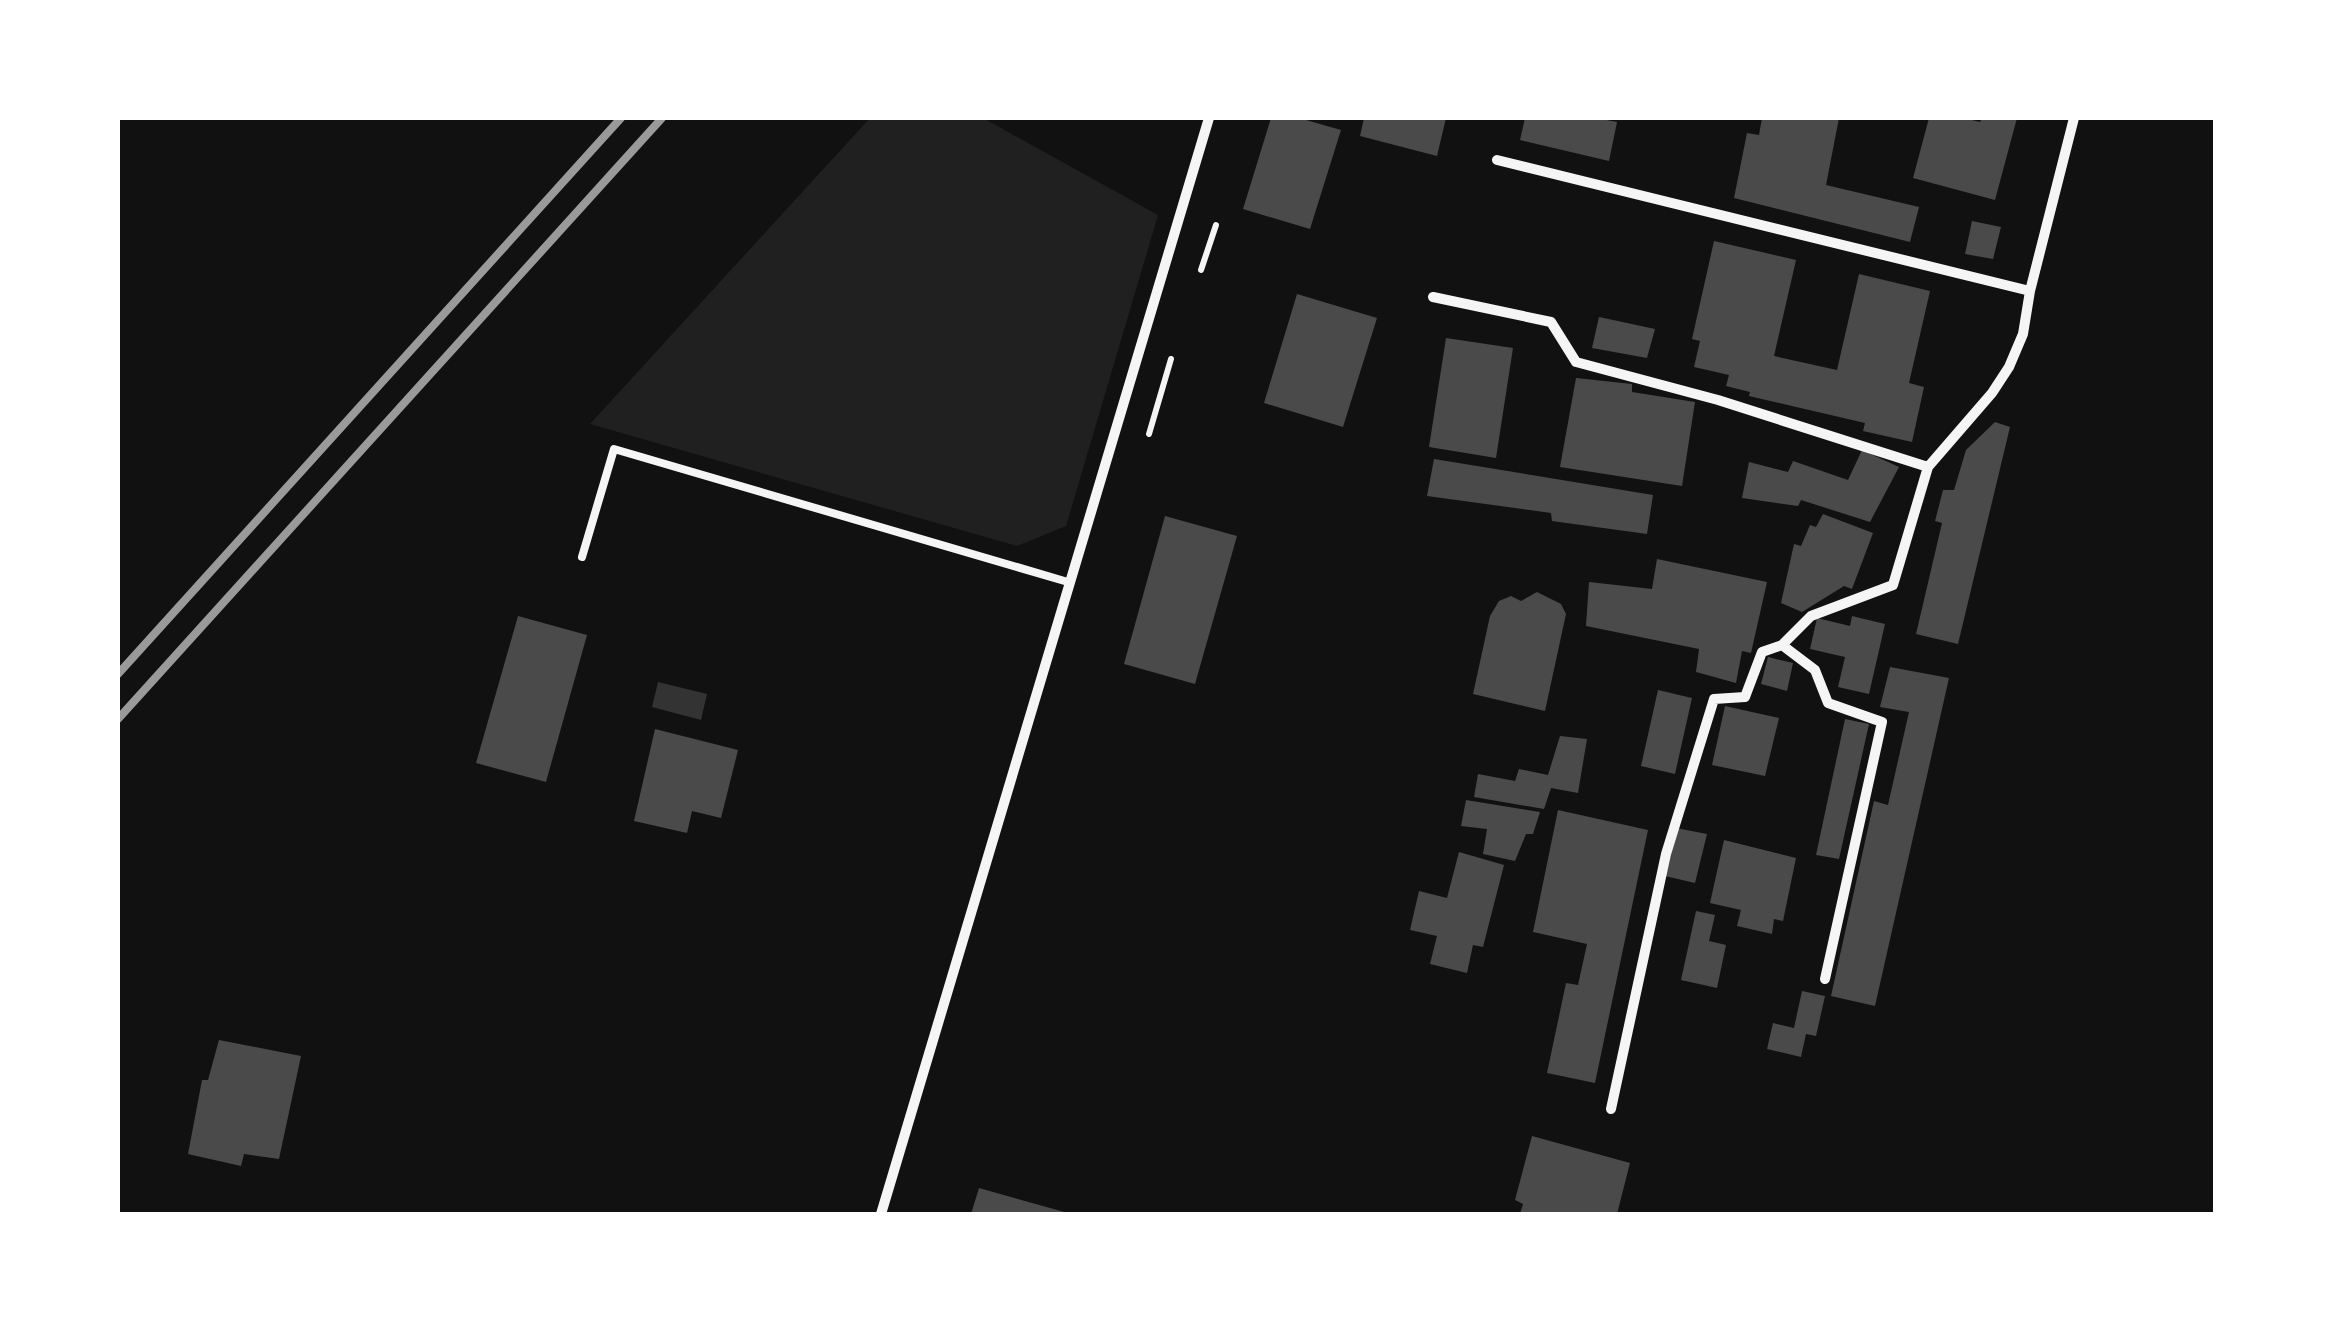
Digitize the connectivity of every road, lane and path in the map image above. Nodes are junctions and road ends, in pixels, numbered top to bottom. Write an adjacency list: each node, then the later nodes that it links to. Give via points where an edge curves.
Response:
1 (1209, 118): 12 (street)
2 (2074, 118): 6 (street)
3 (1497, 160): 6 (street)
4 (1216, 225): 5 (path)
5 (1201, 270)
6 (2030, 292): 10 (street, via 2009,366)
7 (1433, 297): 10 (street, via 1552,322 1576,362)
8 (1171, 359): 9 (path)
9 (1149, 434)
10 (1928, 467): 13 (street, via 1893,584 1812,616)
11 (582, 557): 12 (lane, via 614,448)
12 (1068, 582): 16 (street)
13 (1782, 645): 14 (street, via 1815,670 1828,703 1882,722); 15 (street, via 1762,652 1745,697 1714,699 1666,854)
14 (1825, 978)
15 (1611, 1109)
16 (881, 1214)

